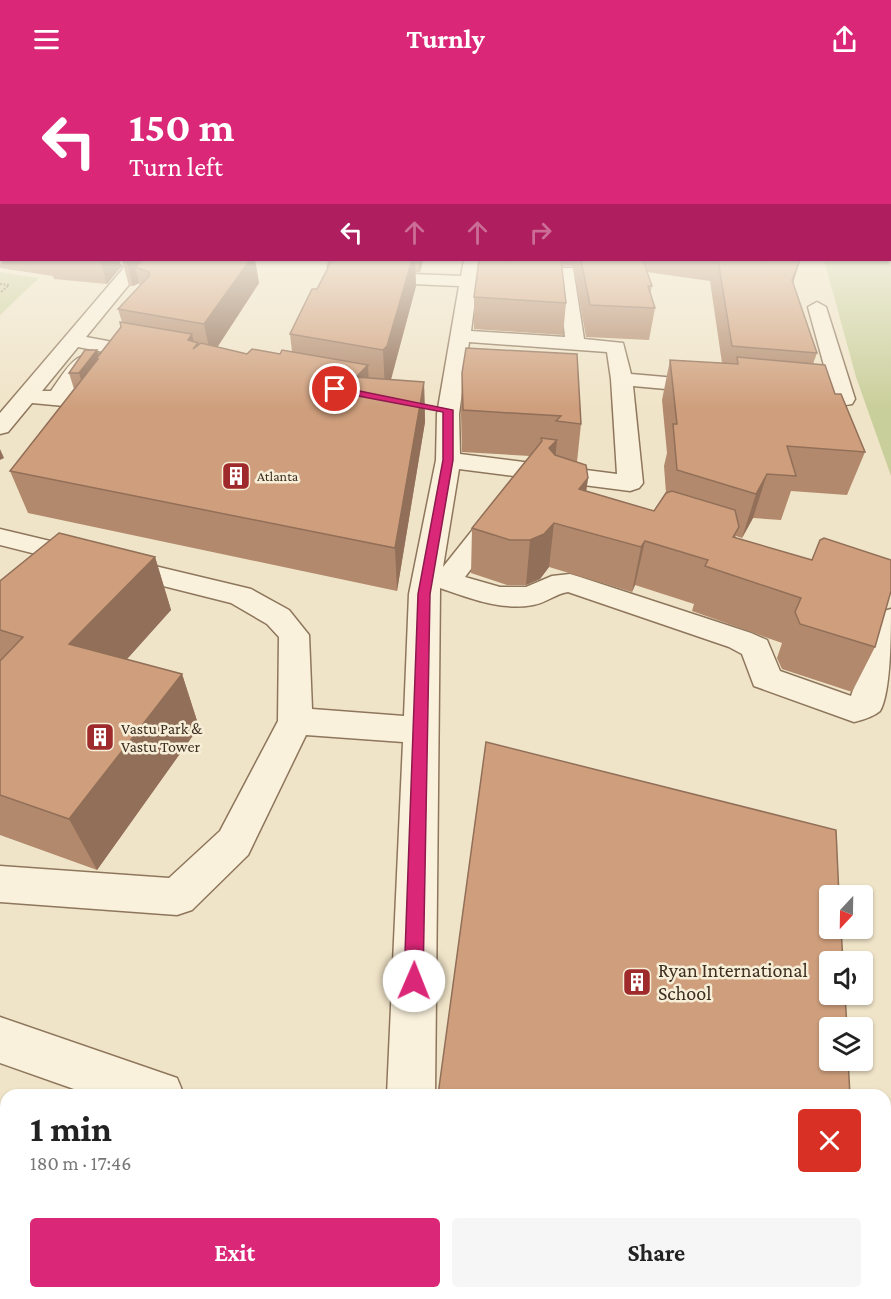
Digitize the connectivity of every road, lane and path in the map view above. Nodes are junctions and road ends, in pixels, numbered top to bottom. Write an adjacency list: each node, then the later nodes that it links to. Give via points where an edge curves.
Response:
1 (112, 294): 6 (street)
2 (467, 294): 7 (street)
3 (569, 294): 9 (street)
4 (125, 303): 6 (street, via 111,302)
5 (817, 307): 15 (street, via 844,399)
6 (95, 317): 8 (street); 10 (street, via 86,333)
7 (461, 336): 9 (street); 19 (street, via 436,408)
8 (73, 340): 10 (street); 12 (street)
9 (575, 344): 13 (street, via 616,347)
10 (103, 348): 11 (street); 12 (street); 17 (street); 17 (street, via 120,363 93,399)
11 (167, 358)
12 (54, 364): 16 (street)
13 (622, 379): 14 (street); 19 (street, via 630,483)
14 (727, 389)
15 (774, 393)
16 (29, 396): 17 (street); 18 (street)
17 (57, 398)
18 (0, 427)
19 (448, 464): 20 (street); 23 (street)
20 (523, 483): 21 (street); 23 (street)
21 (617, 508)
22 (0, 537): 25 (street, via 241,596 278,617 294,635)
23 (437, 578): 24 (street, via 499,597 532,596 552,585 570,583 740,640 756,648 766,678 854,710 868,702); 26 (street, via 424,594)
24 (889, 605)
25 (295, 721): 26 (street); 27 (street, via 234,843 177,897)
26 (420, 730): 30 (street)
27 (0, 884)
28 (0, 1040): 29 (street)
29 (143, 1089)
30 (411, 1089)

